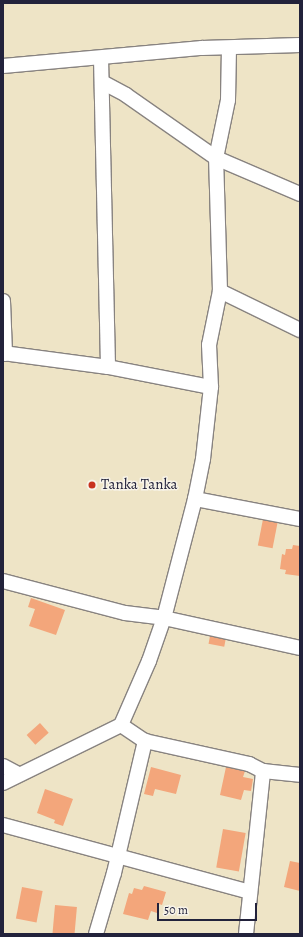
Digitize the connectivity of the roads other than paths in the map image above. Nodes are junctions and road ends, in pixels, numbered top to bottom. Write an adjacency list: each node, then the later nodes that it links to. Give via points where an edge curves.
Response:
1 (300, 45): 2 (street)
2 (229, 49): 3 (street, via 202,48); 6 (street, via 228,100)
3 (101, 58): 4 (street); 5 (street)
4 (3, 66)
5 (102, 82): 6 (street, via 126,95); 12 (street)
6 (216, 158): 7 (street); 8 (street)
7 (300, 194)
8 (220, 291): 10 (street); 13 (street, via 209,345)
9 (3, 301): 11 (street)
10 (300, 330)
11 (4, 353): 12 (street)
12 (108, 367): 13 (street)
13 (210, 387): 14 (street, via 203,459)
14 (195, 499): 15 (street); 17 (street)
15 (300, 519)
16 (3, 581): 17 (street, via 125,613)
17 (164, 618): 18 (street); 19 (street, via 149,661)
18 (300, 648)
19 (120, 725): 20 (street); 23 (street)
20 (145, 741): 22 (street, via 249,764); 27 (street)
21 (3, 766): 23 (street)
22 (263, 771): 24 (street); 28 (street)
23 (18, 774): 25 (street)
24 (300, 775)
25 (3, 783)
26 (3, 825): 27 (street)
27 (118, 855): 28 (street); 29 (street)
28 (249, 892): 30 (street)
29 (96, 934)
30 (246, 934)

